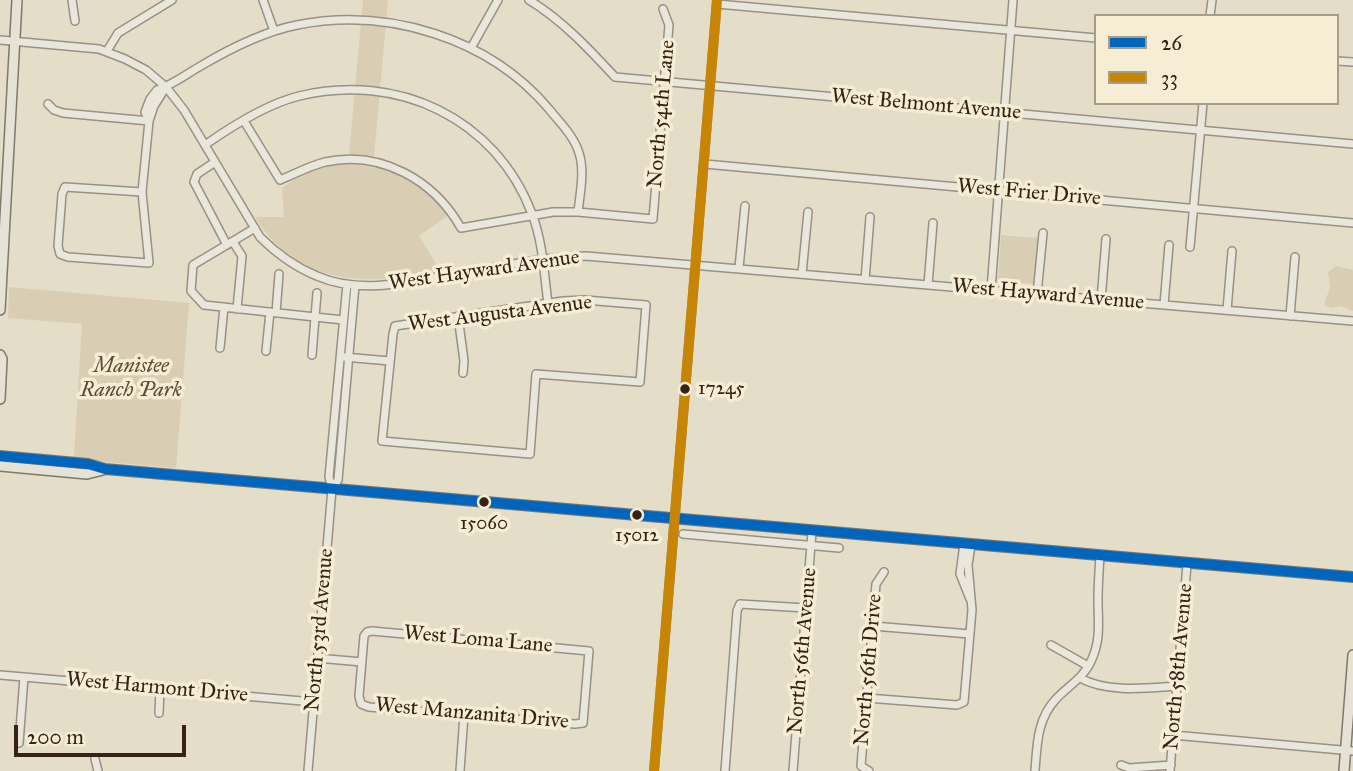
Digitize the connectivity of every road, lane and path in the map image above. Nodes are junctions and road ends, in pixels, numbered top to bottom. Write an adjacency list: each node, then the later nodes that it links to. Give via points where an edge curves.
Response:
1 (17, 0): 15 (main road)
2 (72, 0): 10 (street)
3 (172, 0): 17 (street, via 118,33)
4 (263, 0): 11 (street)
5 (498, 0): 16 (street)
6 (529, 0): 18 (street, West Belmont Avenue, via 592,51 615,77)
7 (1013, 0): 12 (street)
8 (717, 2): 12 (street); 19 (street)
9 (663, 9): 18 (street, North 54th Lane, via 669,25)
10 (75, 21)
11 (274, 31): 16 (street, via 327,22 388,22); 20 (street, via 225,52)
12 (1010, 31): 13 (street); 24 (street)
13 (1094, 38)
14 (0, 40): 15 (street, West Hayward Avenue)
15 (14, 41): 17 (street, West Hayward Avenue); 25 (main road)
16 (471, 48): 37 (street, via 519,80 571,137 582,171)
17 (107, 51): 20 (street, West Hayward Avenue)
18 (664, 82): 19 (street, West Belmont Avenue); 37 (street, North 54th Lane, via 653,219)
19 (711, 86): 24 (street, West Belmont Avenue); 32 (street)
20 (166, 87): 26 (street, via 150,99 145,112); 30 (street, West Hayward Avenue)
21 (48, 104): 26 (street, via 63,113)
22 (1203, 105): 28 (street)
23 (0, 111): 25 (street)
24 (1004, 112): 28 (street, West Belmont Avenue); 33 (street)
25 (11, 113): 67 (main road)
26 (149, 121): 34 (street)
27 (244, 121): 30 (street); 39 (street, via 296,97 320,92 342,89 402,96 449,115 483,138 514,177); 39 (street, via 280,180 328,162 366,161 394,168 428,187 461,228)
28 (1200, 130): 29 (street, West Belmont Avenue); 36 (street)
29 (1353, 144)
30 (205, 145): 31 (street, West Hayward Avenue)
31 (215, 162): 43 (street, West Hayward Avenue); 46 (street, via 194,181)
32 (705, 164): 33 (street, West Frier Drive); 52 (street)
33 (997, 190): 36 (street, West Frier Drive); 59 (street)
34 (142, 192): 34 (street, via 149,263 60,254 65,187)
35 (745, 206): 53 (street)
36 (1194, 208): 42 (street, West Frier Drive); 48 (street)
37 (578, 212): 39 (street)
38 (808, 212): 55 (street)
39 (533, 215): 51 (street)
40 (870, 217): 56 (street)
41 (933, 223): 58 (street)
42 (1353, 223)
43 (255, 228): 46 (street); 57 (street, West Hayward Avenue, via 275,252 296,266 318,277)
44 (1043, 233): 61 (street)
45 (1106, 239): 62 (street)
46 (230, 243): 65 (street, via 199,260 191,271 191,291 204,306); 66 (street, via 242,256)
47 (1169, 245): 64 (street)
48 (1190, 247)
49 (1232, 251): 68 (street)
50 (1295, 257): 71 (street)
51 (542, 260): 52 (street, West Hayward Avenue, via 586,257); 57 (street, West Hayward Avenue, via 403,283); 63 (street)
52 (696, 265): 53 (street, West Hayward Avenue); 89 (street)
53 (739, 268): 55 (street, West Hayward Avenue)
54 (279, 274): 69 (street)
55 (802, 274): 56 (street, West Hayward Avenue)
56 (865, 280): 58 (street, West Hayward Avenue)
57 (351, 284): 73 (street, North 53rd Avenue); 79 (street, North 53rd Avenue)
58 (928, 285): 59 (street, West Hayward Avenue)
59 (991, 290): 61 (street, West Hayward Avenue)
60 (317, 293): 72 (street)
61 (1037, 294): 62 (street, West Hayward Avenue)
62 (1101, 300): 64 (street, West Hayward Avenue)
63 (548, 303): 70 (street, West Augusta Avenue); 80 (street, West Augusta Avenue, via 585,300 646,305 640,382 536,374 530,454 382,441)
64 (1164, 305): 68 (street, West Hayward Avenue)
65 (224, 307): 66 (street); 75 (street)
66 (237, 309): 69 (street)
67 (0, 310)
68 (1227, 310): 71 (street, West Hayward Avenue)
69 (273, 312): 72 (street); 76 (street)
70 (458, 316): 80 (street, West Augusta Avenue, via 395,327); 81 (street)
71 (1290, 316): 74 (street, West Hayward Avenue)
72 (314, 317): 73 (street); 78 (street)
73 (344, 320): 79 (street, North 53rd Avenue)
74 (1353, 321)
75 (220, 348)
76 (266, 351)
77 (0, 355): 82 (main road)
78 (312, 355)
79 (344, 357): 80 (street); 83 (street, North 53rd Avenue); 84 (street, North 53rd Avenue)
80 (390, 361)
81 (463, 373)
82 (0, 399)
83 (333, 430): 84 (street); 88 (street, North 53rd Avenue)
84 (342, 431): 88 (street, North 53rd Avenue, via 338,480)
85 (0, 456): 87 (main road)
86 (0, 466): 87 (main road, via 87,474)
87 (105, 469): 88 (main road)
88 (332, 489): 89 (main road); 104 (street, North 53rd Avenue)
89 (673, 519): 90 (main road); 127 (street)
90 (813, 532): 92 (street, North 56th Avenue); 93 (main road)
91 (683, 534): 92 (street)
92 (811, 545): 94 (street); 99 (street, North 56th Avenue)
93 (967, 545): 95 (main road); 101 (street, via 960,574 972,603)
94 (839, 548)
95 (1100, 556): 96 (main road); 106 (street, via 1099,629)
96 (1187, 564): 98 (main road); 110 (street, North 58th Avenue)
97 (884, 572): 100 (street, North 56th Drive, via 876,584)
98 (1353, 577)
99 (806, 608): 128 (street, via 740,604); 129 (street, North 56th Avenue)
100 (873, 625): 101 (street); 112 (street, North 56th Drive)
101 (970, 634): 112 (street, via 962,704)
102 (1051, 645): 106 (street)
103 (1353, 655): 119 (main road)
104 (317, 658): 105 (street); 113 (street, North 53rd Avenue)
105 (362, 662): 115 (street, West Manzanita Drive, via 361,704); 116 (street, West Loma Lane, via 367,632 589,651)
106 (1088, 666): 109 (street)
107 (0, 675): 108 (street, West Harmont Drive)
108 (24, 677): 111 (street, West Harmont Drive); 118 (street)
109 (1080, 678): 110 (street, via 1098,685); 130 (street, via 1043,717)
110 (1177, 686): 117 (street, North 58th Avenue)
111 (160, 689): 113 (street, West Harmont Drive); 114 (street)
112 (867, 698): 123 (street, North 56th Drive, via 861,766)
113 (314, 702): 125 (street, North 53rd Avenue)
114 (159, 713)
115 (464, 715): 116 (street, West Manzanita Drive); 126 (street)
116 (583, 723)
117 (1173, 736): 119 (street); 122 (street, North 58th Avenue)
118 (19, 743)
119 (1349, 750): 131 (main road)
120 (95, 759): 124 (street)
121 (1121, 765): 122 (street)
122 (1170, 768)
123 (866, 770)
124 (98, 771)
125 (309, 771)
126 (460, 771)
127 (654, 771)
128 (725, 771)
129 (793, 771)
130 (1035, 771)
131 (1344, 771)

